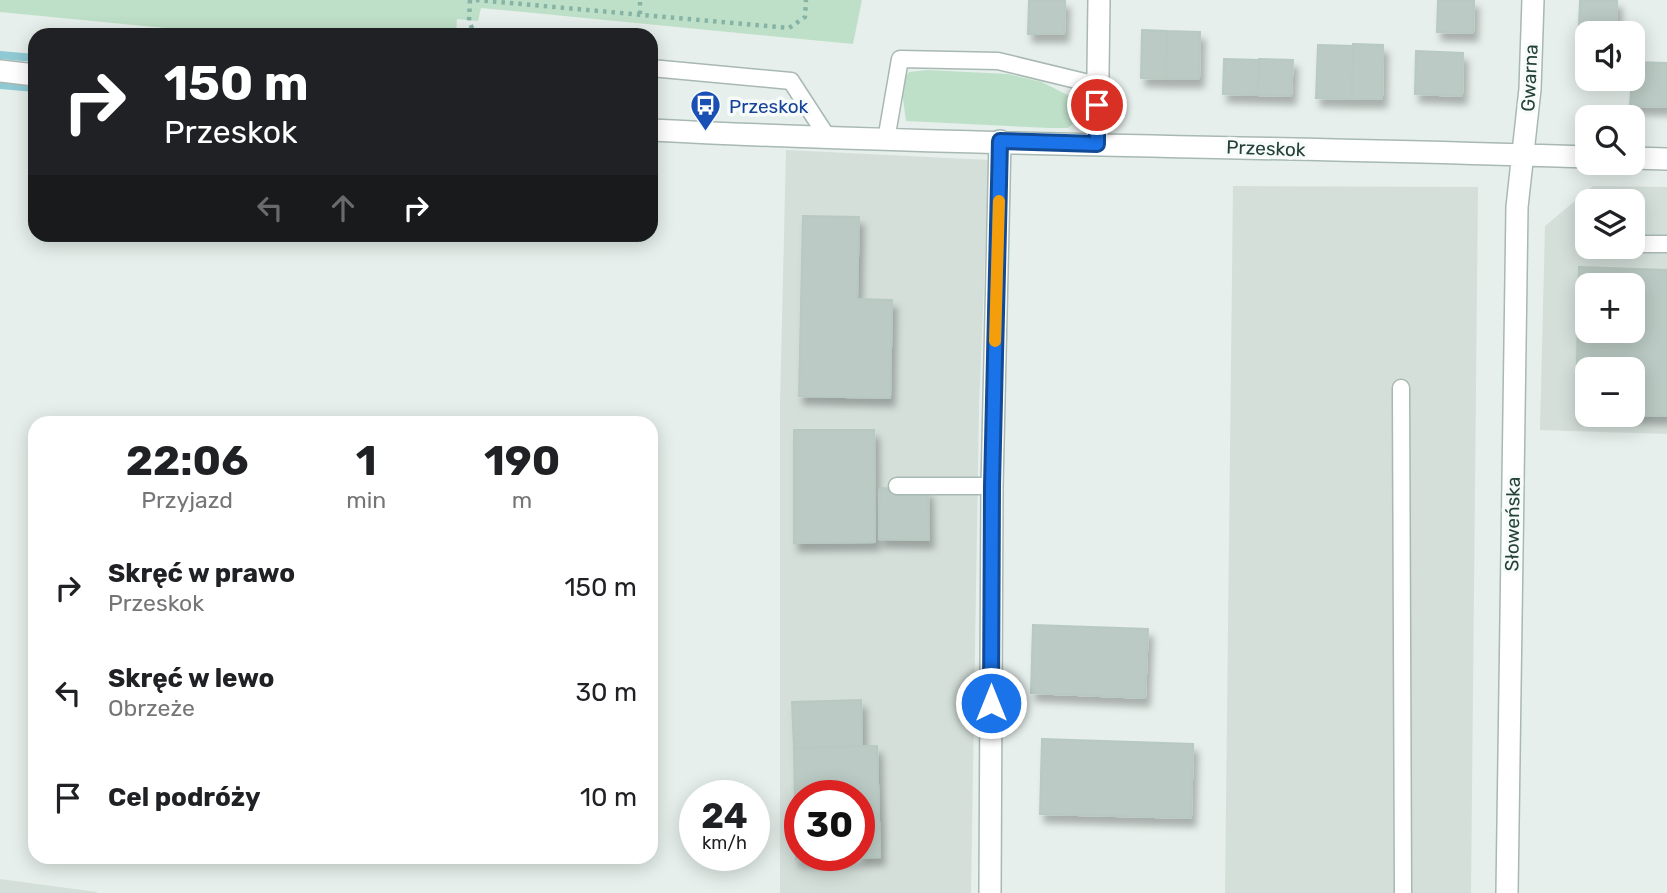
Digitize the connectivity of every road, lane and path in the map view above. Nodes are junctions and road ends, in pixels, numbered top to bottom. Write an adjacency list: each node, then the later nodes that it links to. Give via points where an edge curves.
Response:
1 (470, 0): 8 (path)
2 (476, 0): 7 (path)
3 (640, 0): 7 (path)
4 (806, 0): 7 (path, via 806,17 789,28)
5 (1099, 0): 12 (street)
6 (1533, 0): 18 (street, Gwarna)
7 (640, 14)
8 (472, 28)
9 (658, 69): 14 (lane, via 791,81)
10 (0, 71): 11 (street)
11 (28, 74)
12 (1097, 85): 15 (lane, via 998,61 900,59); 17 (street)
13 (658, 130): 14 (street, Przeskok)
14 (828, 138): 15 (street, Przeskok)
15 (886, 140): 16 (street, Przeskok)
16 (1000, 141): 17 (street, Przeskok); 26 (street)
17 (1097, 144): 18 (street, Przeskok)
18 (1523, 155): 19 (street, Przeskok); 29 (street, Słoweńska, via 1517,206)
19 (1575, 157)
20 (1645, 159): 21 (street)
21 (1667, 159)
22 (1645, 244): 23 (lane)
23 (1667, 244)
24 (1401, 388): 28 (lane)
25 (897, 486): 26 (lane)
26 (992, 486): 27 (street)
27 (990, 893)
28 (1403, 893)
29 (1507, 893)

